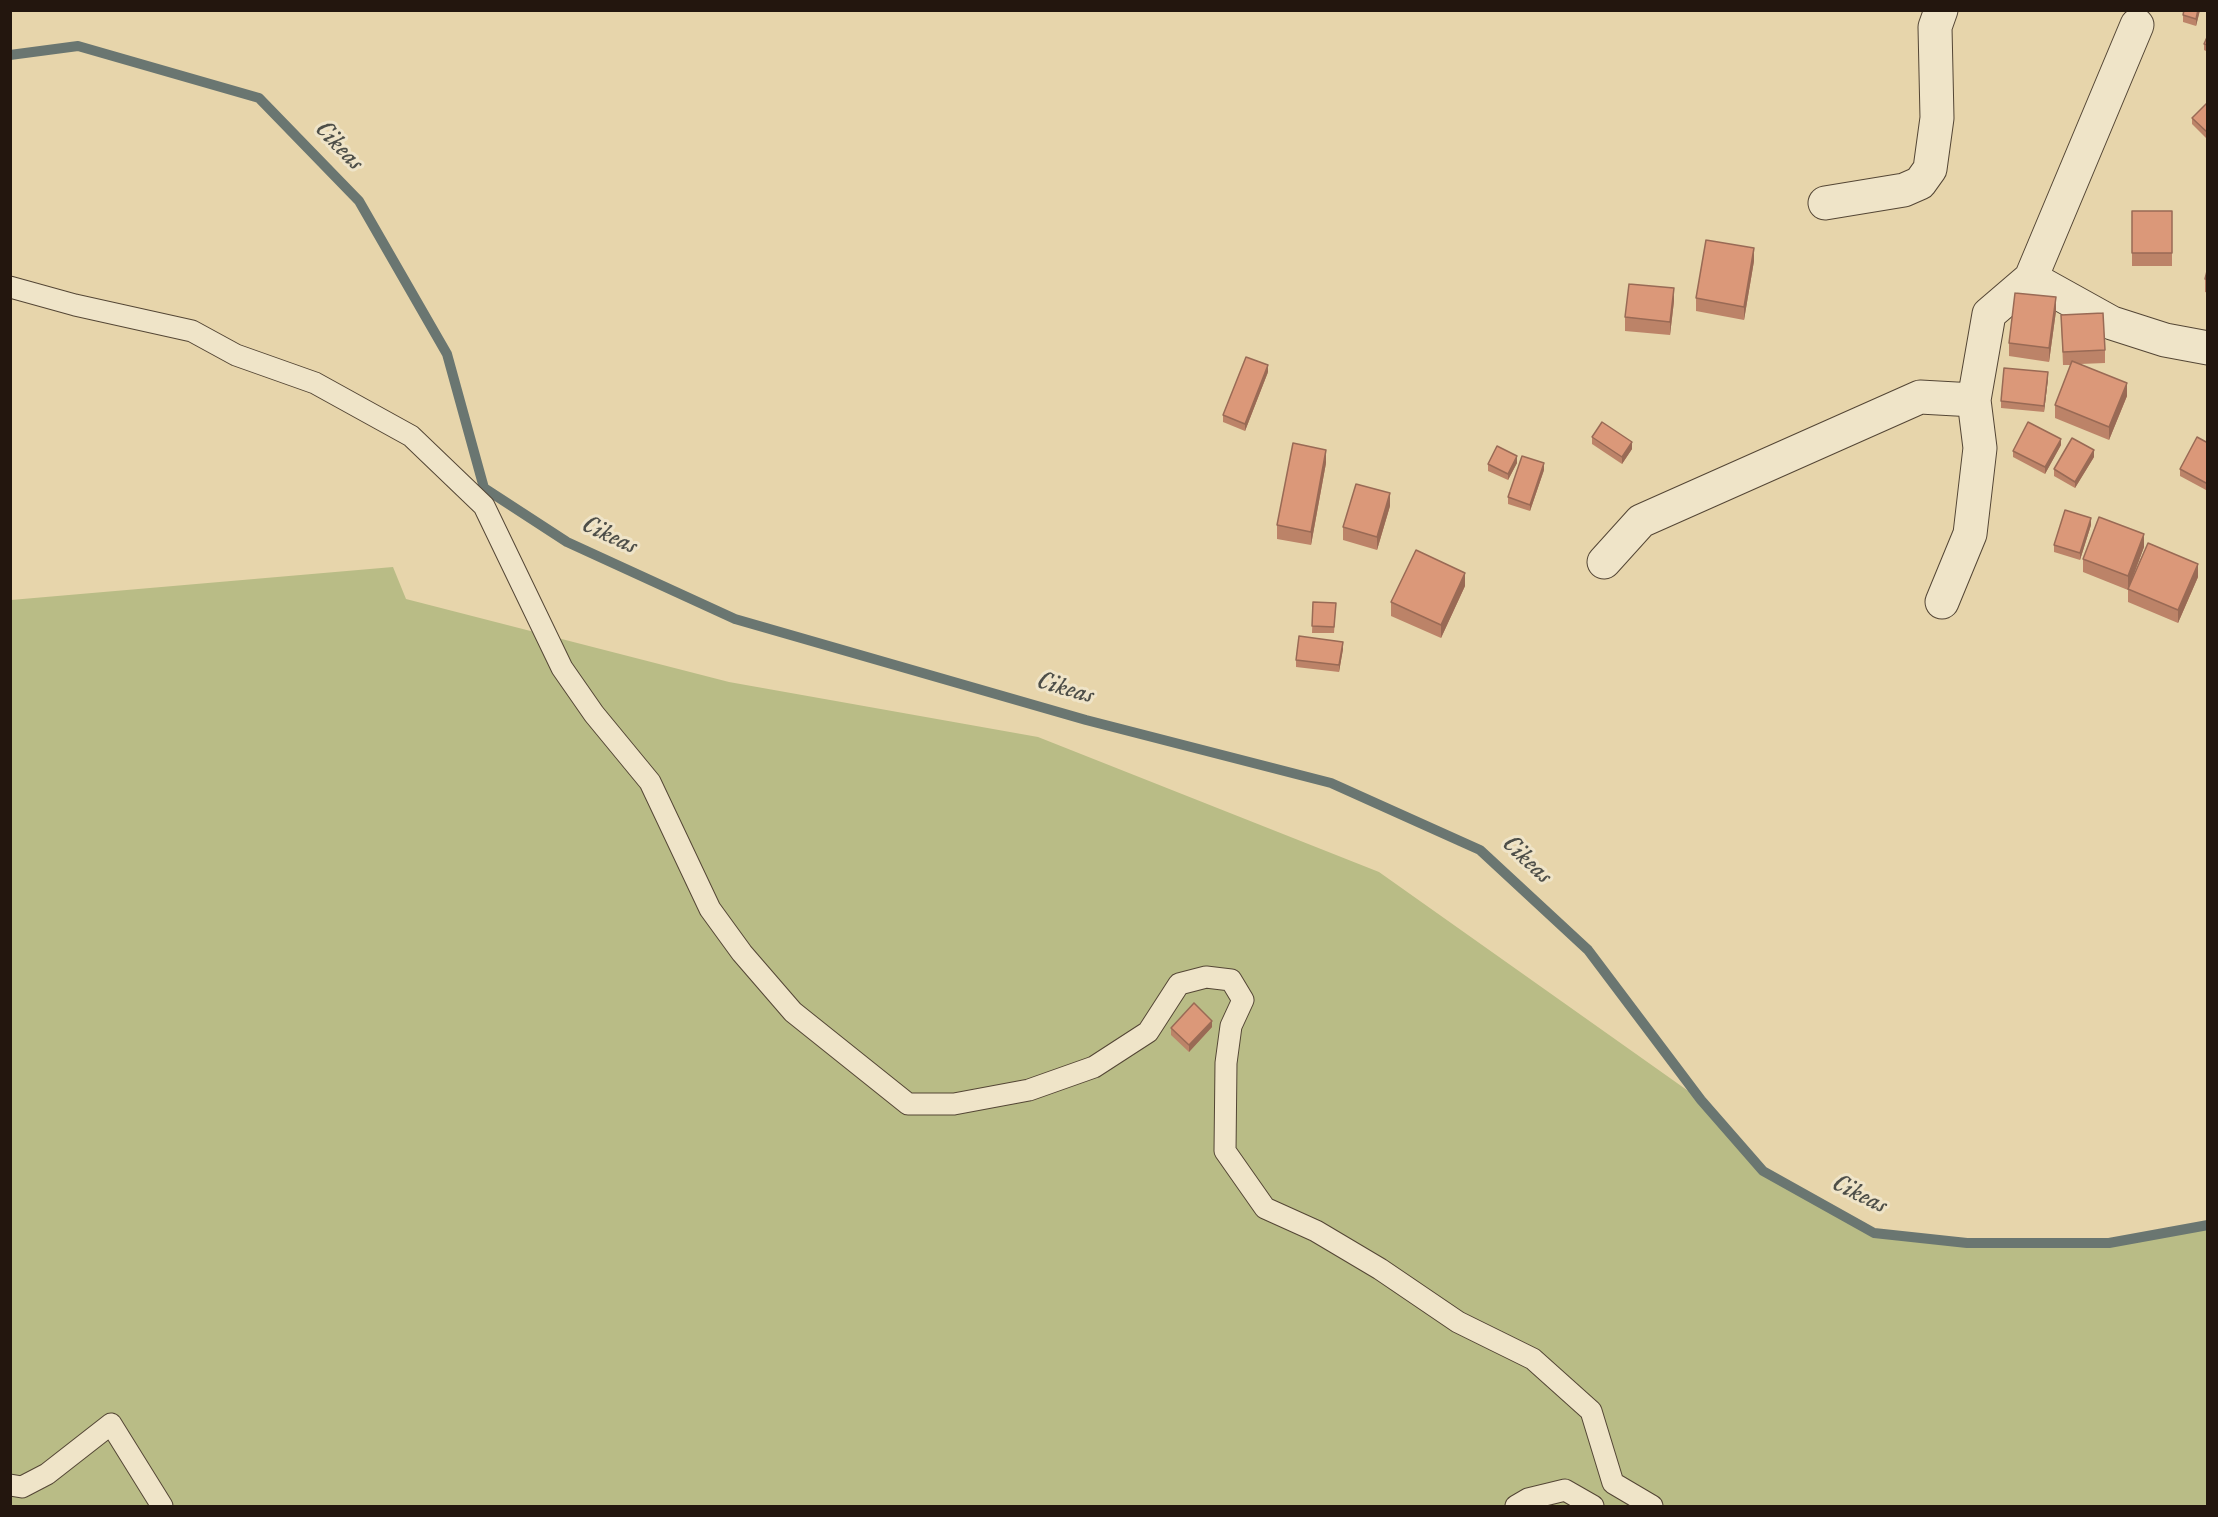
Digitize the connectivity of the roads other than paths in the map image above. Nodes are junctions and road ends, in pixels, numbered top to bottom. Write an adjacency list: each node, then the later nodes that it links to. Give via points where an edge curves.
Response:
1 (1941, 10): 3 (street, via 1935,27 1936,118 1930,169 1920,183 1904,190)
2 (2139, 15): 4 (street)
3 (1825, 203)
4 (2031, 278): 6 (street, via 2112,323 2165,340); 7 (street, via 1989,314)
5 (10, 287): 14 (lane, via 192,331 236,355 315,383 411,435 484,506 562,668 650,782 710,909 742,953 793,1012 908,1104 954,1104 1029,1090 1094,1067 1148,1032 1179,984 1206,977 1231,980 1243,1000 1231,1026 1226,1063 1225,1151 1265,1208 1316,1231 1458,1322 1533,1359 1591,1411 1613,1483)
6 (2208, 348)
7 (1974, 400): 8 (street, via 1920,397 1641,521); 9 (street, via 1980,448 1970,534)
8 (1604, 562)
9 (1942, 602)
10 (10, 1485): 11 (lane, via 22,1487 47,1474 111,1424)
11 (162, 1506)
12 (1516, 1506): 13 (lane, via 1565,1490)
13 (1593, 1506)
14 (1652, 1506)

